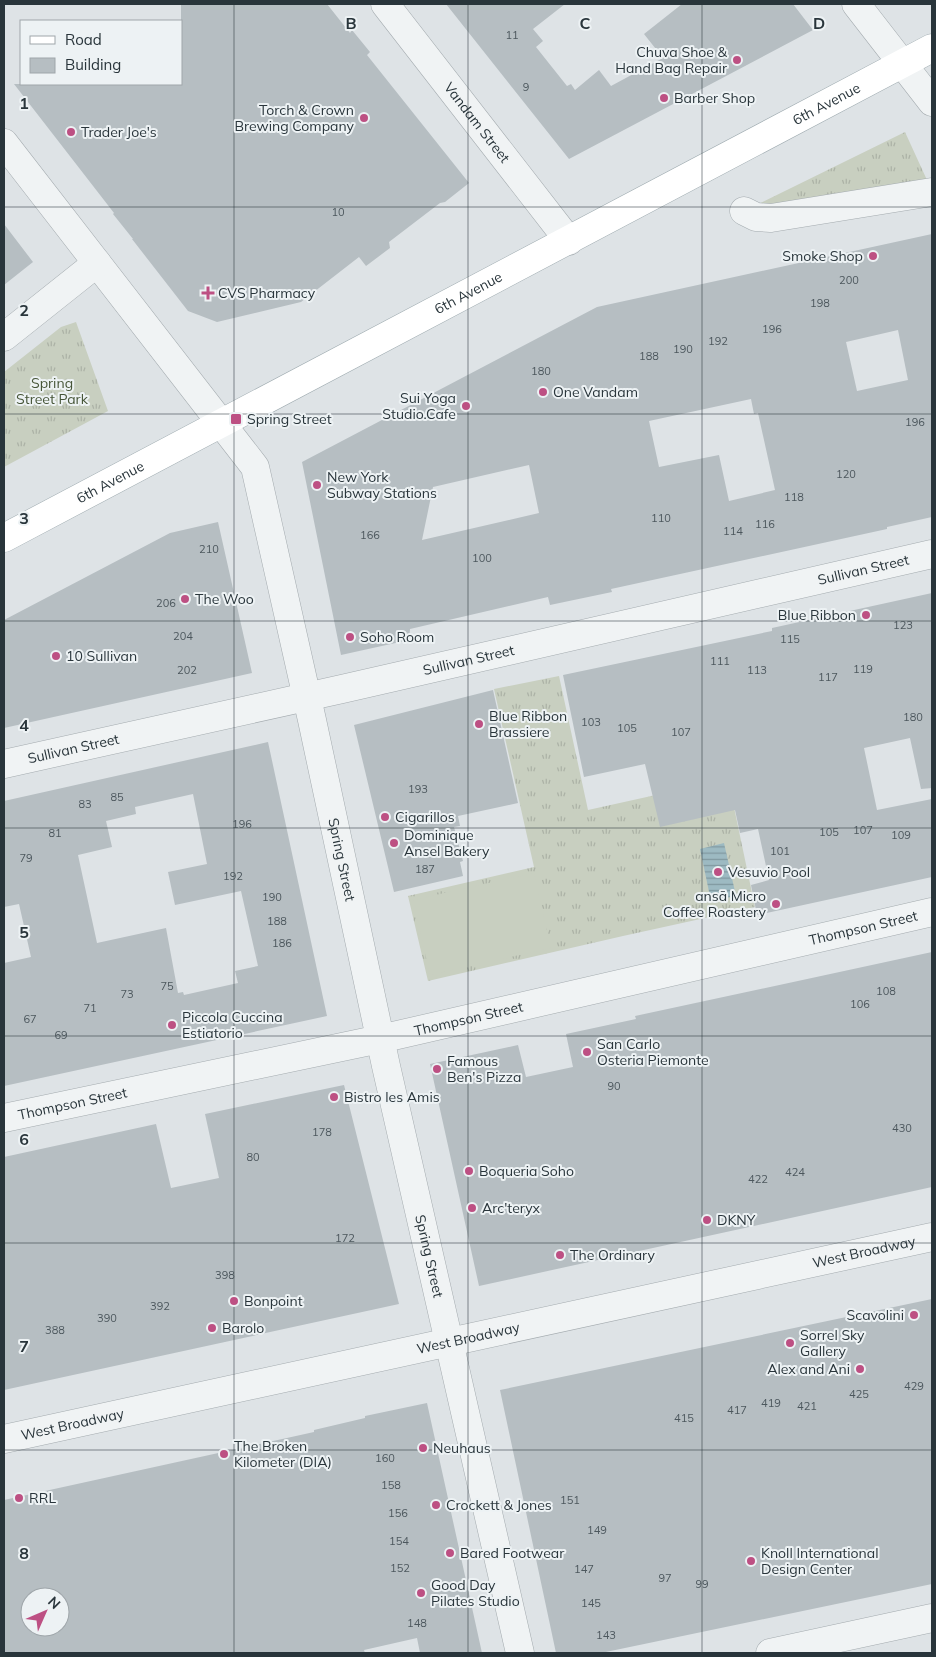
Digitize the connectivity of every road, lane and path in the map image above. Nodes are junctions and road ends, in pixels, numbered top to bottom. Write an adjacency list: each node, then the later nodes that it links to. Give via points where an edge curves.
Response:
1 (386, 4): 9 (street, Vandam Street)
2 (856, 4): 4 (street)
3 (932, 48): 4 (main road, 6th Avenue)
4 (902, 64): 5 (street); 9 (main road, 6th Avenue)
5 (932, 102)
6 (4, 143): 10 (street, Spring Street)
7 (932, 192): 8 (street, via 771,218 756,217)
8 (744, 211)
9 (569, 241): 12 (main road, 6th Avenue)
10 (97, 263): 11 (street); 12 (street, Spring Street)
11 (4, 337)
12 (221, 424): 13 (main road, 6th Avenue); 15 (street, Spring Street, via 255,467)
13 (4, 538)
14 (932, 554): 15 (street, Sullivan Street)
15 (307, 697): 16 (street, Sullivan Street); 18 (street, Spring Street)
16 (4, 764)
17 (932, 912): 18 (street, Thompson Street)
18 (380, 1039): 19 (street, Thompson Street); 21 (street, Spring Street)
19 (4, 1118)
20 (932, 1237): 21 (street, West Broadway)
21 (449, 1342): 22 (street, West Broadway); 24 (street, Spring Street)
22 (4, 1439)
23 (932, 1618): 25 (street)
24 (520, 1653)
25 (770, 1653)

